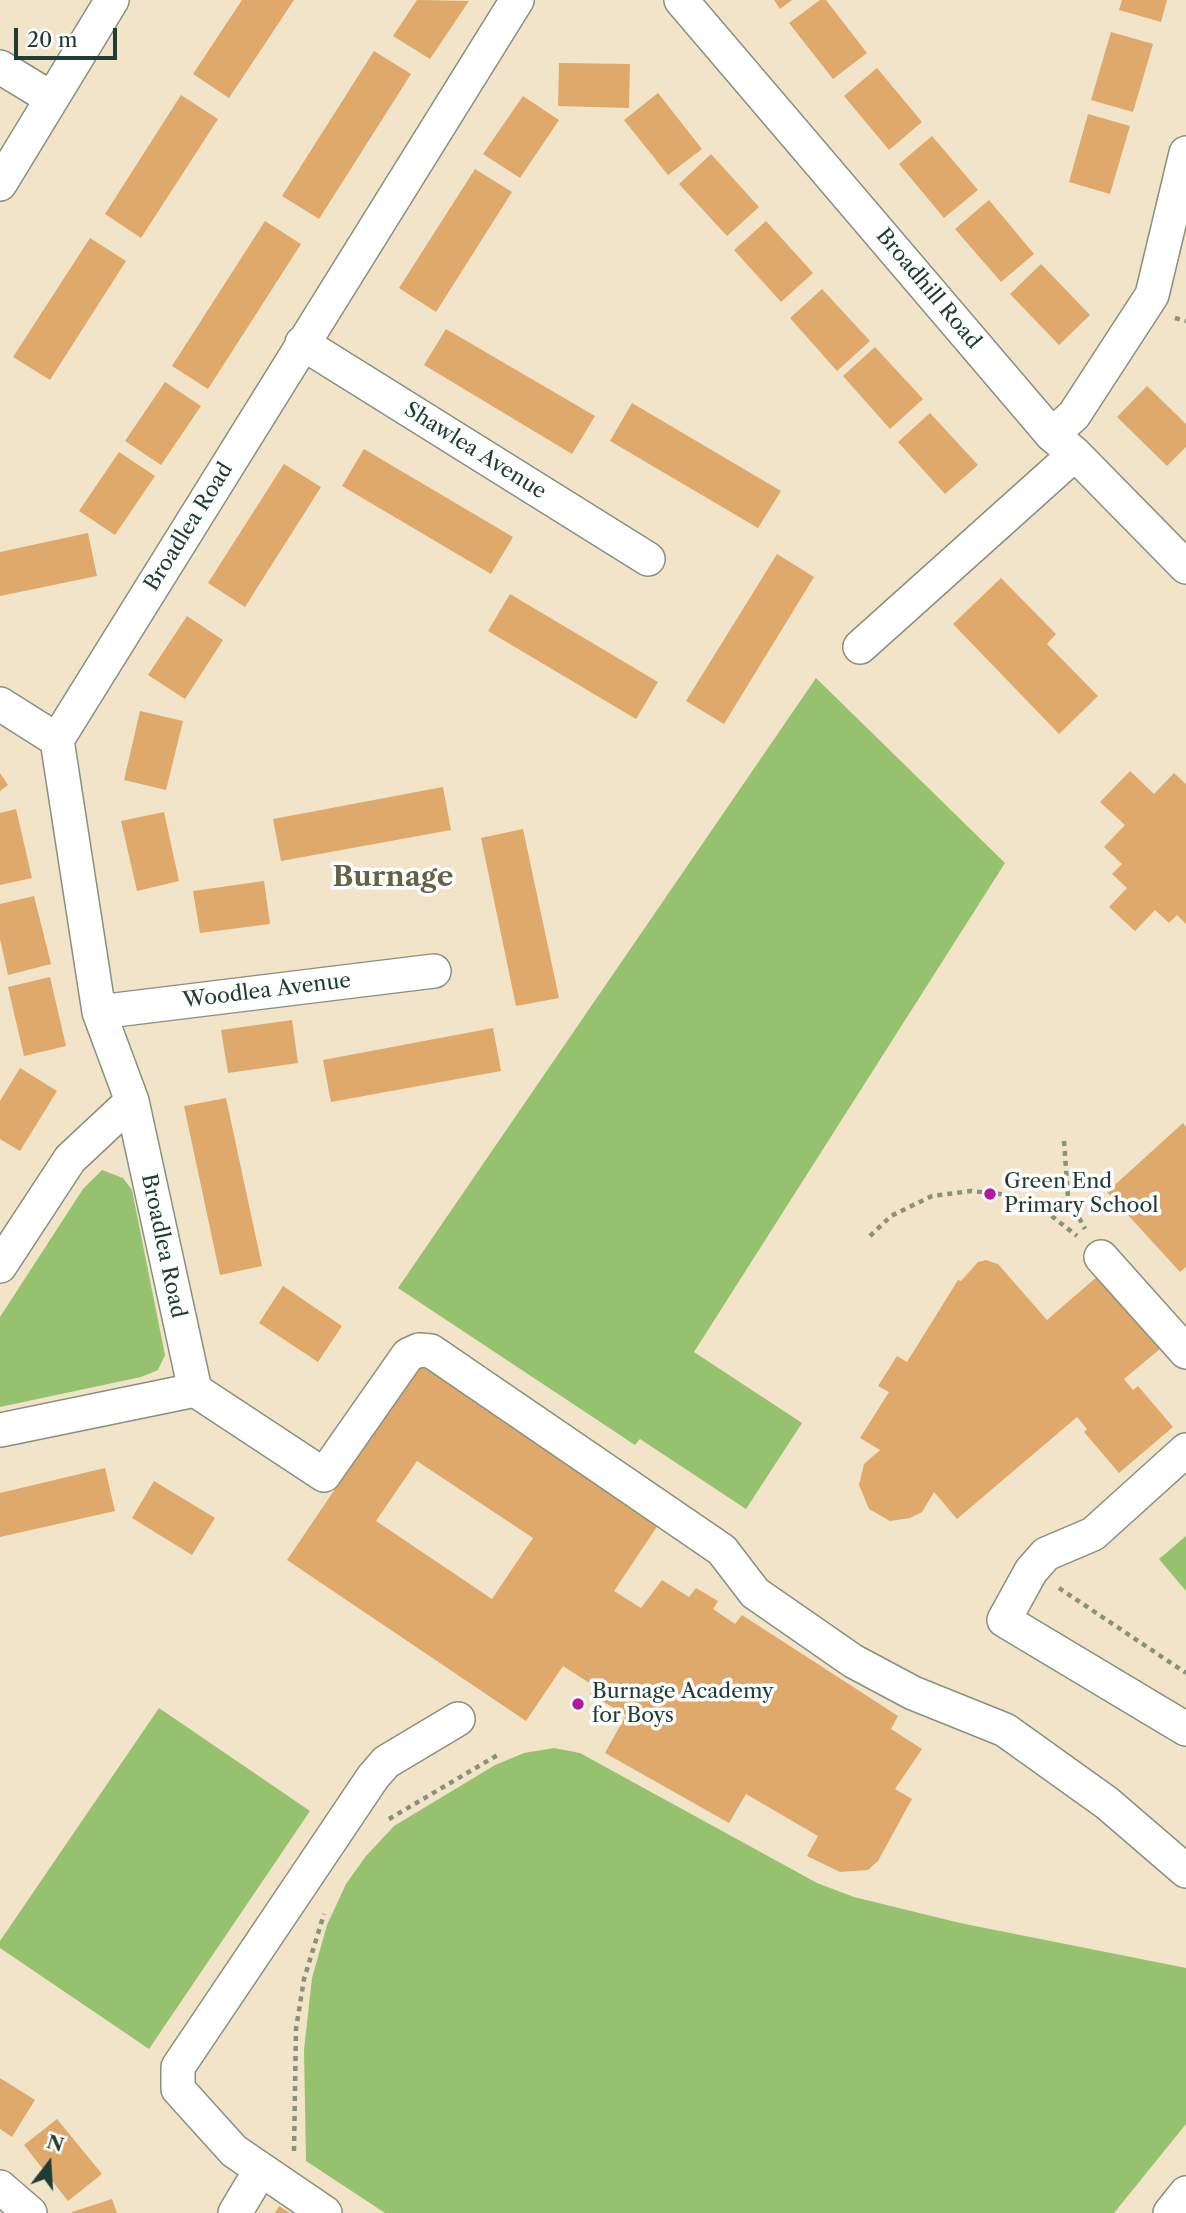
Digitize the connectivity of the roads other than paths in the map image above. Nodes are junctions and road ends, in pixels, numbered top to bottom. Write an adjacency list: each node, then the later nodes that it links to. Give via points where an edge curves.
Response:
1 (112, 0): 5 (street)
2 (517, 0): 8 (street, Broadlea Road)
3 (681, 0): 9 (street, Broadhill Road)
4 (0, 67): 5 (street)
5 (51, 98): 7 (street)
6 (1186, 153): 9 (street, via 1152,295 1074,415)
7 (0, 184)
8 (302, 343): 10 (street, Shawlea Avenue); 14 (street, Broadlea Road)
9 (1063, 444): 11 (street, Broadhill Road); 12 (street)
10 (648, 559)
11 (1186, 567)
12 (860, 647)
13 (0, 704): 14 (street)
14 (57, 740): 16 (street, Broadlea Road)
15 (434, 971): 16 (street, Woodlea Avenue)
16 (99, 1012): 17 (street, Broadlea Road)
17 (132, 1101): 19 (street, via 70,1159); 21 (street, Broadlea Road)
18 (1101, 1258): 20 (street)
19 (1, 1263)
20 (1186, 1352)
21 (195, 1390): 22 (street); 26 (street, via 324,1475 403,1360 419,1350 431,1351 722,1549 755,1593 853,1661 969,1728 1005,1730 1107,1803)
22 (0, 1430)
23 (1186, 1450): 25 (street, via 1093,1534 1046,1554 1031,1571 1004,1620)
24 (458, 1719): 27 (street, via 386,1762 373,1777 178,2067 178,2089 193,2108 234,2151)
25 (1186, 1729)
26 (1186, 1871)
27 (272, 2179): 31 (street); 32 (street)
28 (0, 2187): 30 (street)
29 (1186, 2193): 33 (street)
30 (30, 2213)
31 (235, 2213)
32 (325, 2213)
33 (1170, 2213)

